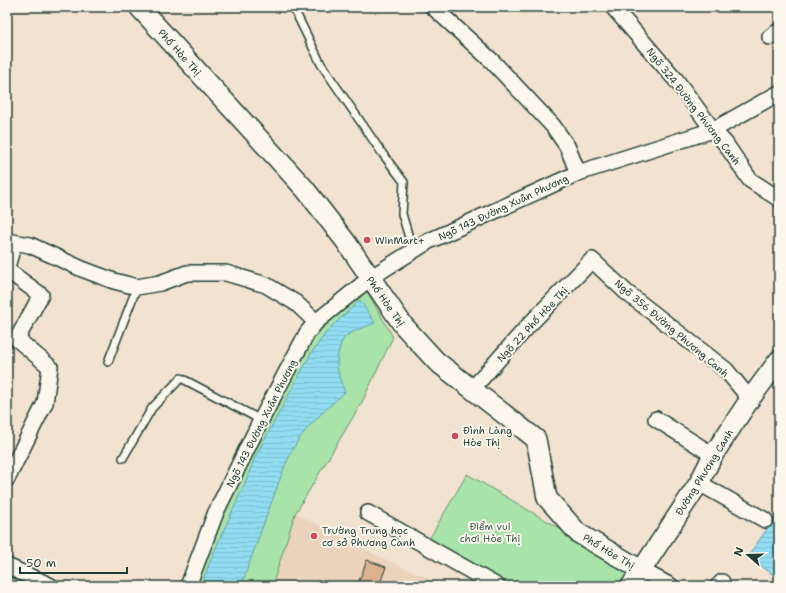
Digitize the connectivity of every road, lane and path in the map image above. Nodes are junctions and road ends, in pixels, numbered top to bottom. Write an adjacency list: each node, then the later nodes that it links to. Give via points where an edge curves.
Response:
1 (139, 7): 14 (street, Phố Hòe Thị, via 305,189)
2 (294, 7): 10 (lane, via 321,64 404,182 402,214)
3 (433, 7): 7 (street, via 492,61 553,126 567,146)
4 (614, 7): 6 (street, Ngõ 324 Đường Phương Canh, via 676,80)
5 (779, 93): 6 (street, Ngõ 143 Đường Xuân Phương)
6 (713, 130): 7 (street, Ngõ 143 Đường Xuân Phương); 8 (street, Ngõ 324 Đường Phương Canh, via 750,180)
7 (578, 173): 10 (street, Ngõ 143 Đường Xuân Phương, via 429,241)
8 (779, 199)
9 (10, 242): 12 (street); 15 (street, via 30,246 82,269)
10 (413, 251): 14 (street, Ngõ 143 Đường Xuân Phương)
11 (592, 260): 19 (street, Ngõ 22 Phố Hòe Thị); 20 (street, Ngõ 356 Đường Phương Canh, via 626,292 726,370)
12 (7, 267)
13 (7, 270): 25 (street, via 42,295 17,340 50,367 45,403)
14 (370, 278): 16 (street, Ngõ 143 Đường Xuân Phương); 19 (street, Phố Hòe Thị, via 403,325 436,361)
15 (137, 287): 16 (street, via 160,283 187,273 226,273 266,285 296,303); 18 (lane)
16 (316, 322): 22 (street, Ngõ 143 Đường Xuân Phương, via 307,333)
17 (779, 360): 20 (street, Đường Phương Canh)
18 (108, 362)
19 (473, 388): 30 (street, Phố Hòe Thị, via 536,438 547,498 578,533)
20 (750, 399): 23 (street, Đường Phương Canh)
21 (656, 418): 23 (street)
22 (261, 420): 24 (lane, via 181,378 152,408); 32 (street, Ngõ 143 Đường Xuân Phương, via 216,512)
23 (713, 455): 26 (street, Đường Phương Canh)
24 (123, 458)
25 (7, 479)
26 (699, 483): 28 (street); 30 (street, Đường Phương Canh)
27 (368, 513): 33 (street)
28 (765, 520)
29 (7, 566): 31 (street)
30 (636, 578): 34 (street)
31 (51, 586)
32 (188, 586)
33 (497, 586)
34 (672, 586)

